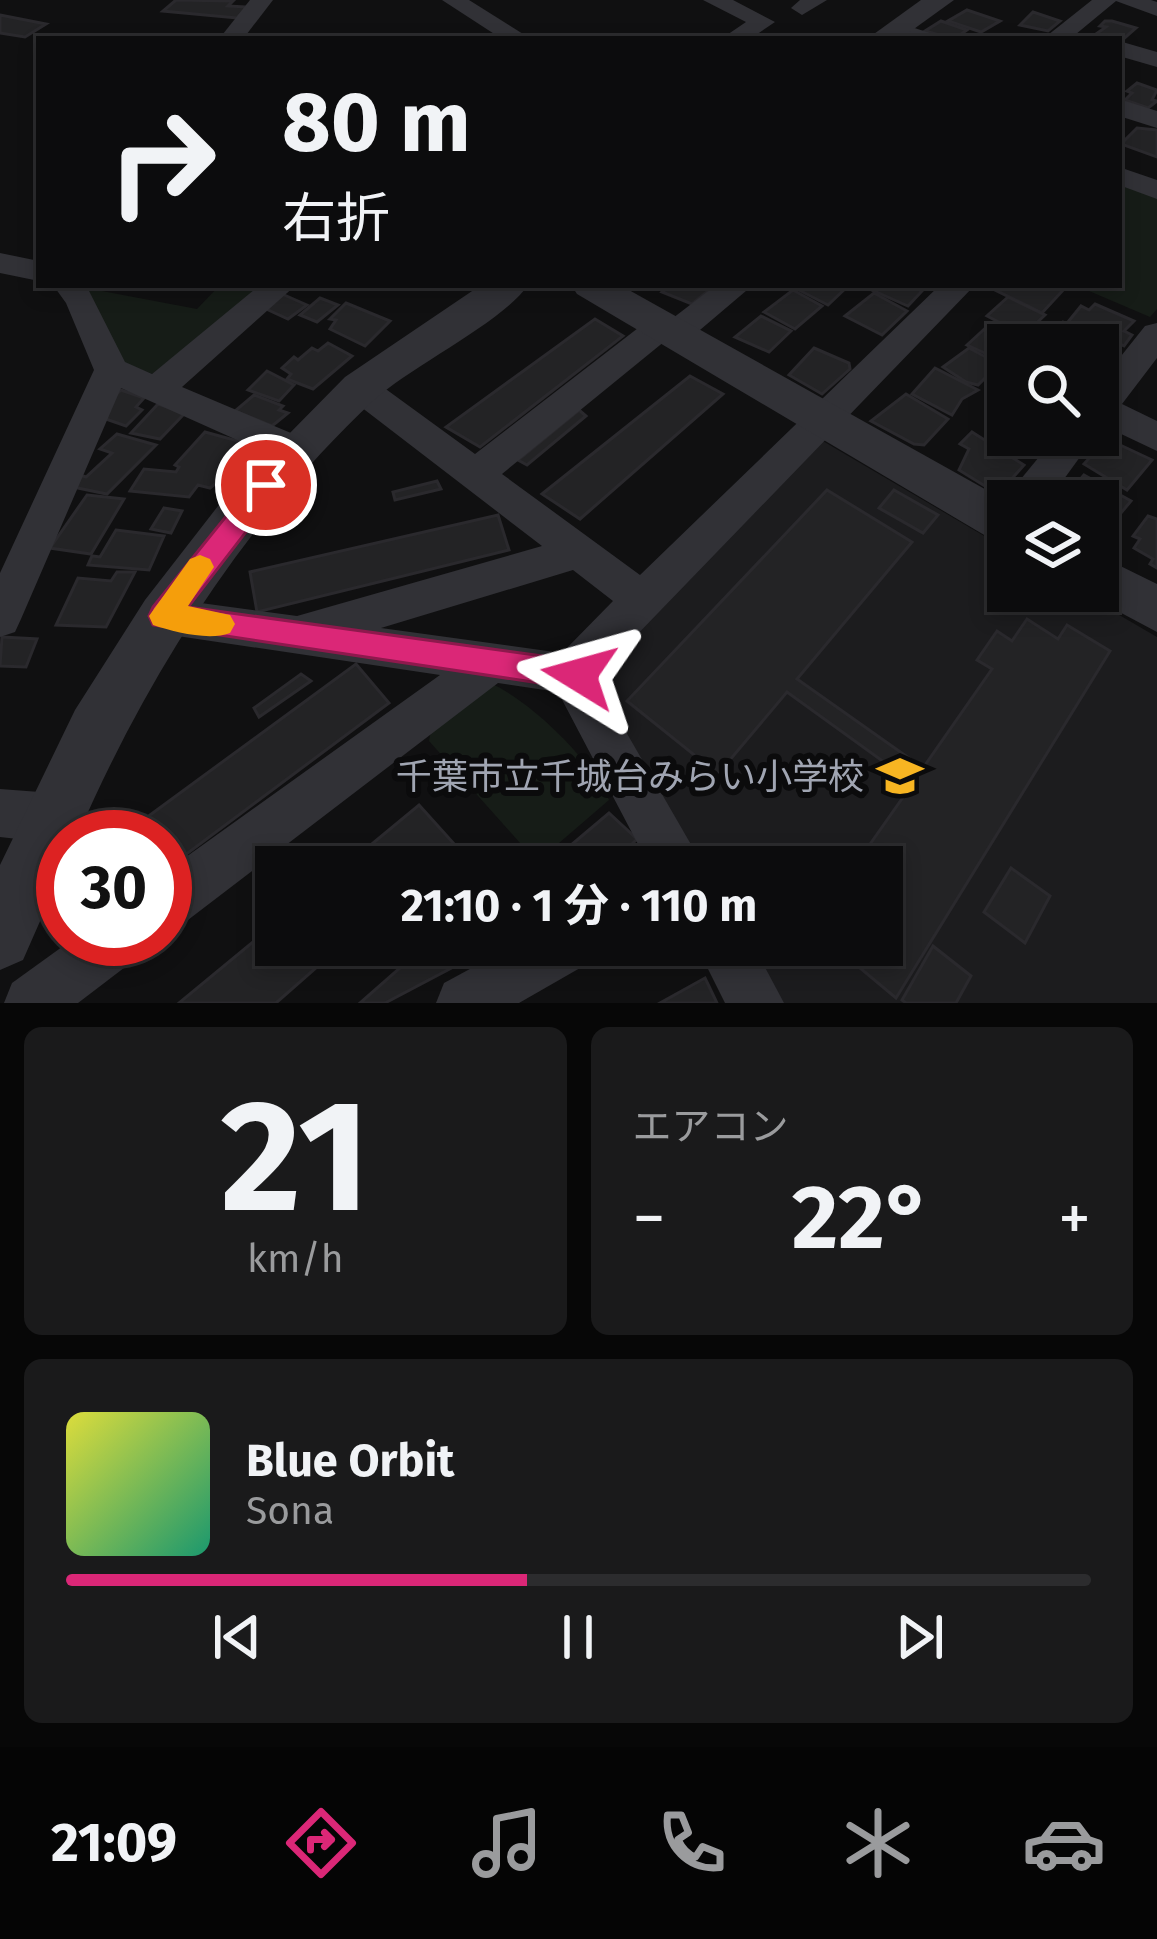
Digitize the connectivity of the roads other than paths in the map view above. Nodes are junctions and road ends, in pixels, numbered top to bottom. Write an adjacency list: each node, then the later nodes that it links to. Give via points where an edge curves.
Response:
1 (262, 0): 10 (street)
2 (453, 0): 11 (street)
3 (714, 0): 12 (street, via 764,22)
4 (940, 0): 8 (street)
5 (1106, 0): 9 (street)
6 (1127, 0): 7 (street)
7 (1157, 9)
8 (888, 34)
9 (1060, 35)
10 (233, 36)
11 (514, 36)
12 (738, 36)
13 (1122, 49): 14 (street)
14 (1157, 60)
15 (1122, 108): 16 (street)
16 (1157, 120)
17 (1122, 176): 18 (street)
18 (1157, 190)
19 (0, 263): 20 (street)
20 (36, 270)
21 (71, 288): 29 (street)
22 (276, 288): 32 (street)
23 (504, 288): 31 (street)
24 (596, 288): 27 (street)
25 (732, 288): 27 (street)
26 (956, 288): 33 (street)
27 (669, 330): 33 (street); 38 (street)
28 (1157, 334): 30 (street)
29 (111, 370): 32 (street); 46 (street)
30 (1119, 383)
31 (360, 388): 36 (street); 38 (street)
32 (156, 390): 36 (street)
33 (821, 417): 40 (street); 43 (street)
34 (1119, 419): 35 (street)
35 (1157, 437)
36 (297, 451): 45 (street)
37 (1062, 456): 39 (street)
38 (475, 474): 41 (street)
39 (1043, 480)
40 (987, 512)
41 (579, 552): 43 (street); 47 (street)
42 (1119, 588): 44 (street)
43 (644, 600): 49 (street, via 579,665)
44 (1157, 610)
45 (164, 616): 47 (street); 50 (street)
46 (0, 619)
47 (294, 635): 48 (street)
48 (491, 663): 49 (street); 55 (street)
49 (579, 675): 53 (street, via 585,704)
50 (57, 810)
51 (0, 813): 52 (street)
52 (36, 816)
53 (666, 846)
54 (36, 856): 56 (street)
55 (192, 884)
56 (0, 937)
57 (82, 966): 60 (street)
58 (530, 966): 61 (street)
59 (735, 966): 62 (street)
60 (32, 1003)
61 (464, 1003)
62 (756, 1003)

